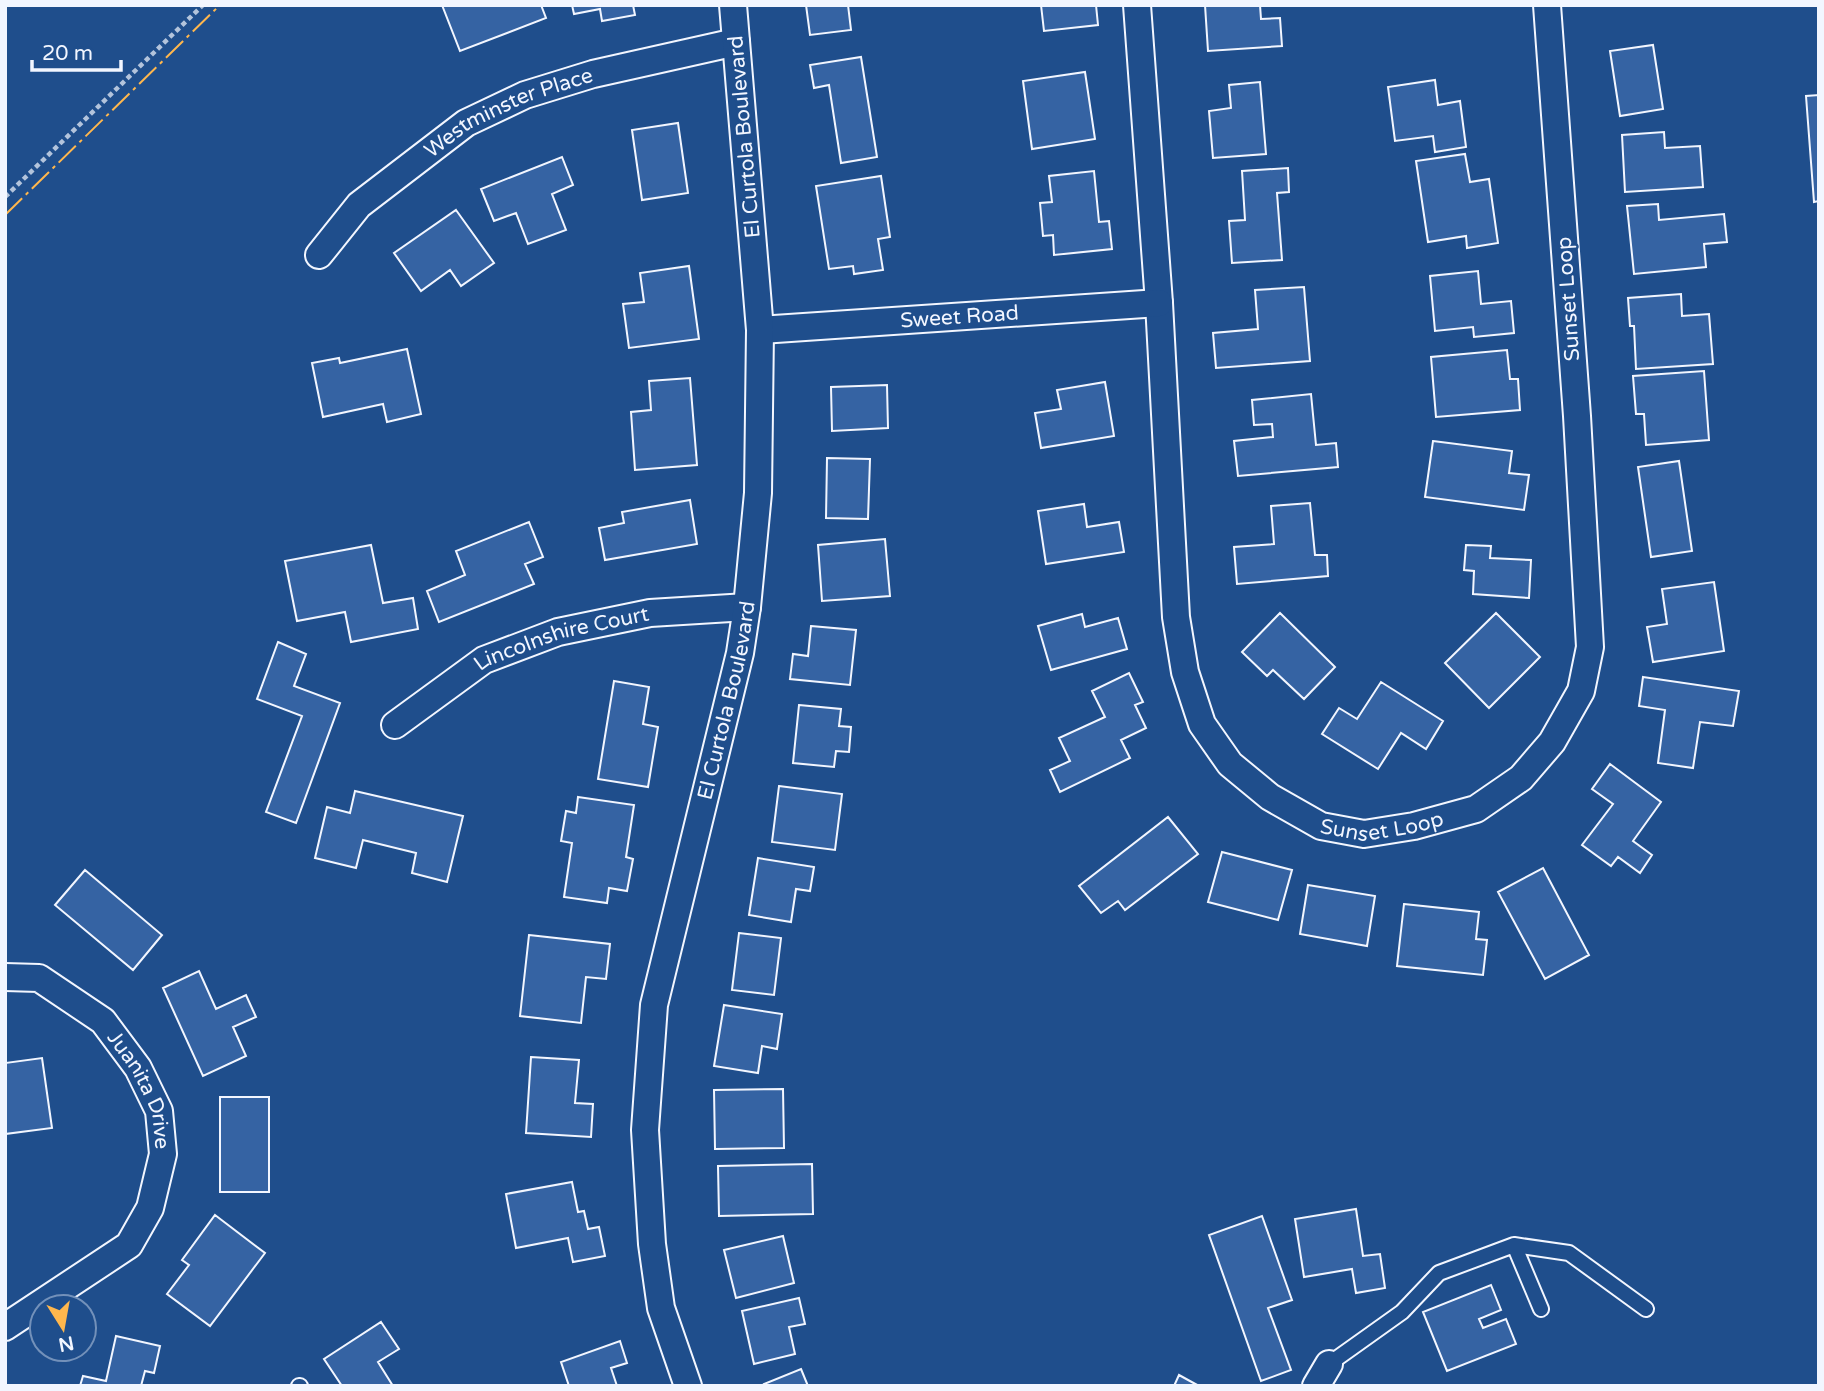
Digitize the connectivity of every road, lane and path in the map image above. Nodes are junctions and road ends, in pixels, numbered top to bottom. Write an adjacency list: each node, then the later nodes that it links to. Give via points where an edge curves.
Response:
1 (203, 5): 6 (path)
2 (733, 5): 5 (street, El Curtola Boulevard)
3 (1138, 5): 8 (street, Sunset Loop)
4 (1547, 5): 8 (street, Sunset Loop, via 1590,647 1581,691 1552,742 1521,778 1476,809 1364,834 1321,826 1270,797 1230,764 1202,724 1185,672 1176,617)
5 (736, 42): 7 (street, Westminster Place, via 593,74 525,95 466,123 359,205); 9 (street, El Curtola Boulevard)
6 (5, 197)
7 (318, 255)
8 (1158, 303): 9 (street, Sweet Road)
9 (760, 330): 10 (street, El Curtola Boulevard, via 758,492)
10 (747, 607): 11 (street, Lincolnshire Court, via 650,613 558,632 484,660); 18 (street, El Curtola Boulevard, via 737,667 654,1005 645,1130 652,1244 661,1308)
11 (396, 724)
12 (5, 977): 16 (street, Juanita Drive, via 39,978 103,1021 138,1068 159,1111 163,1154 150,1208 129,1245)
13 (1514, 1245): 14 (lane); 15 (lane, via 1569,1253); 17 (lane, via 1439,1273 1402,1312)
14 (1541, 1309)
15 (1646, 1309)
16 (5, 1327)
17 (1322, 1375)
18 (688, 1386)

